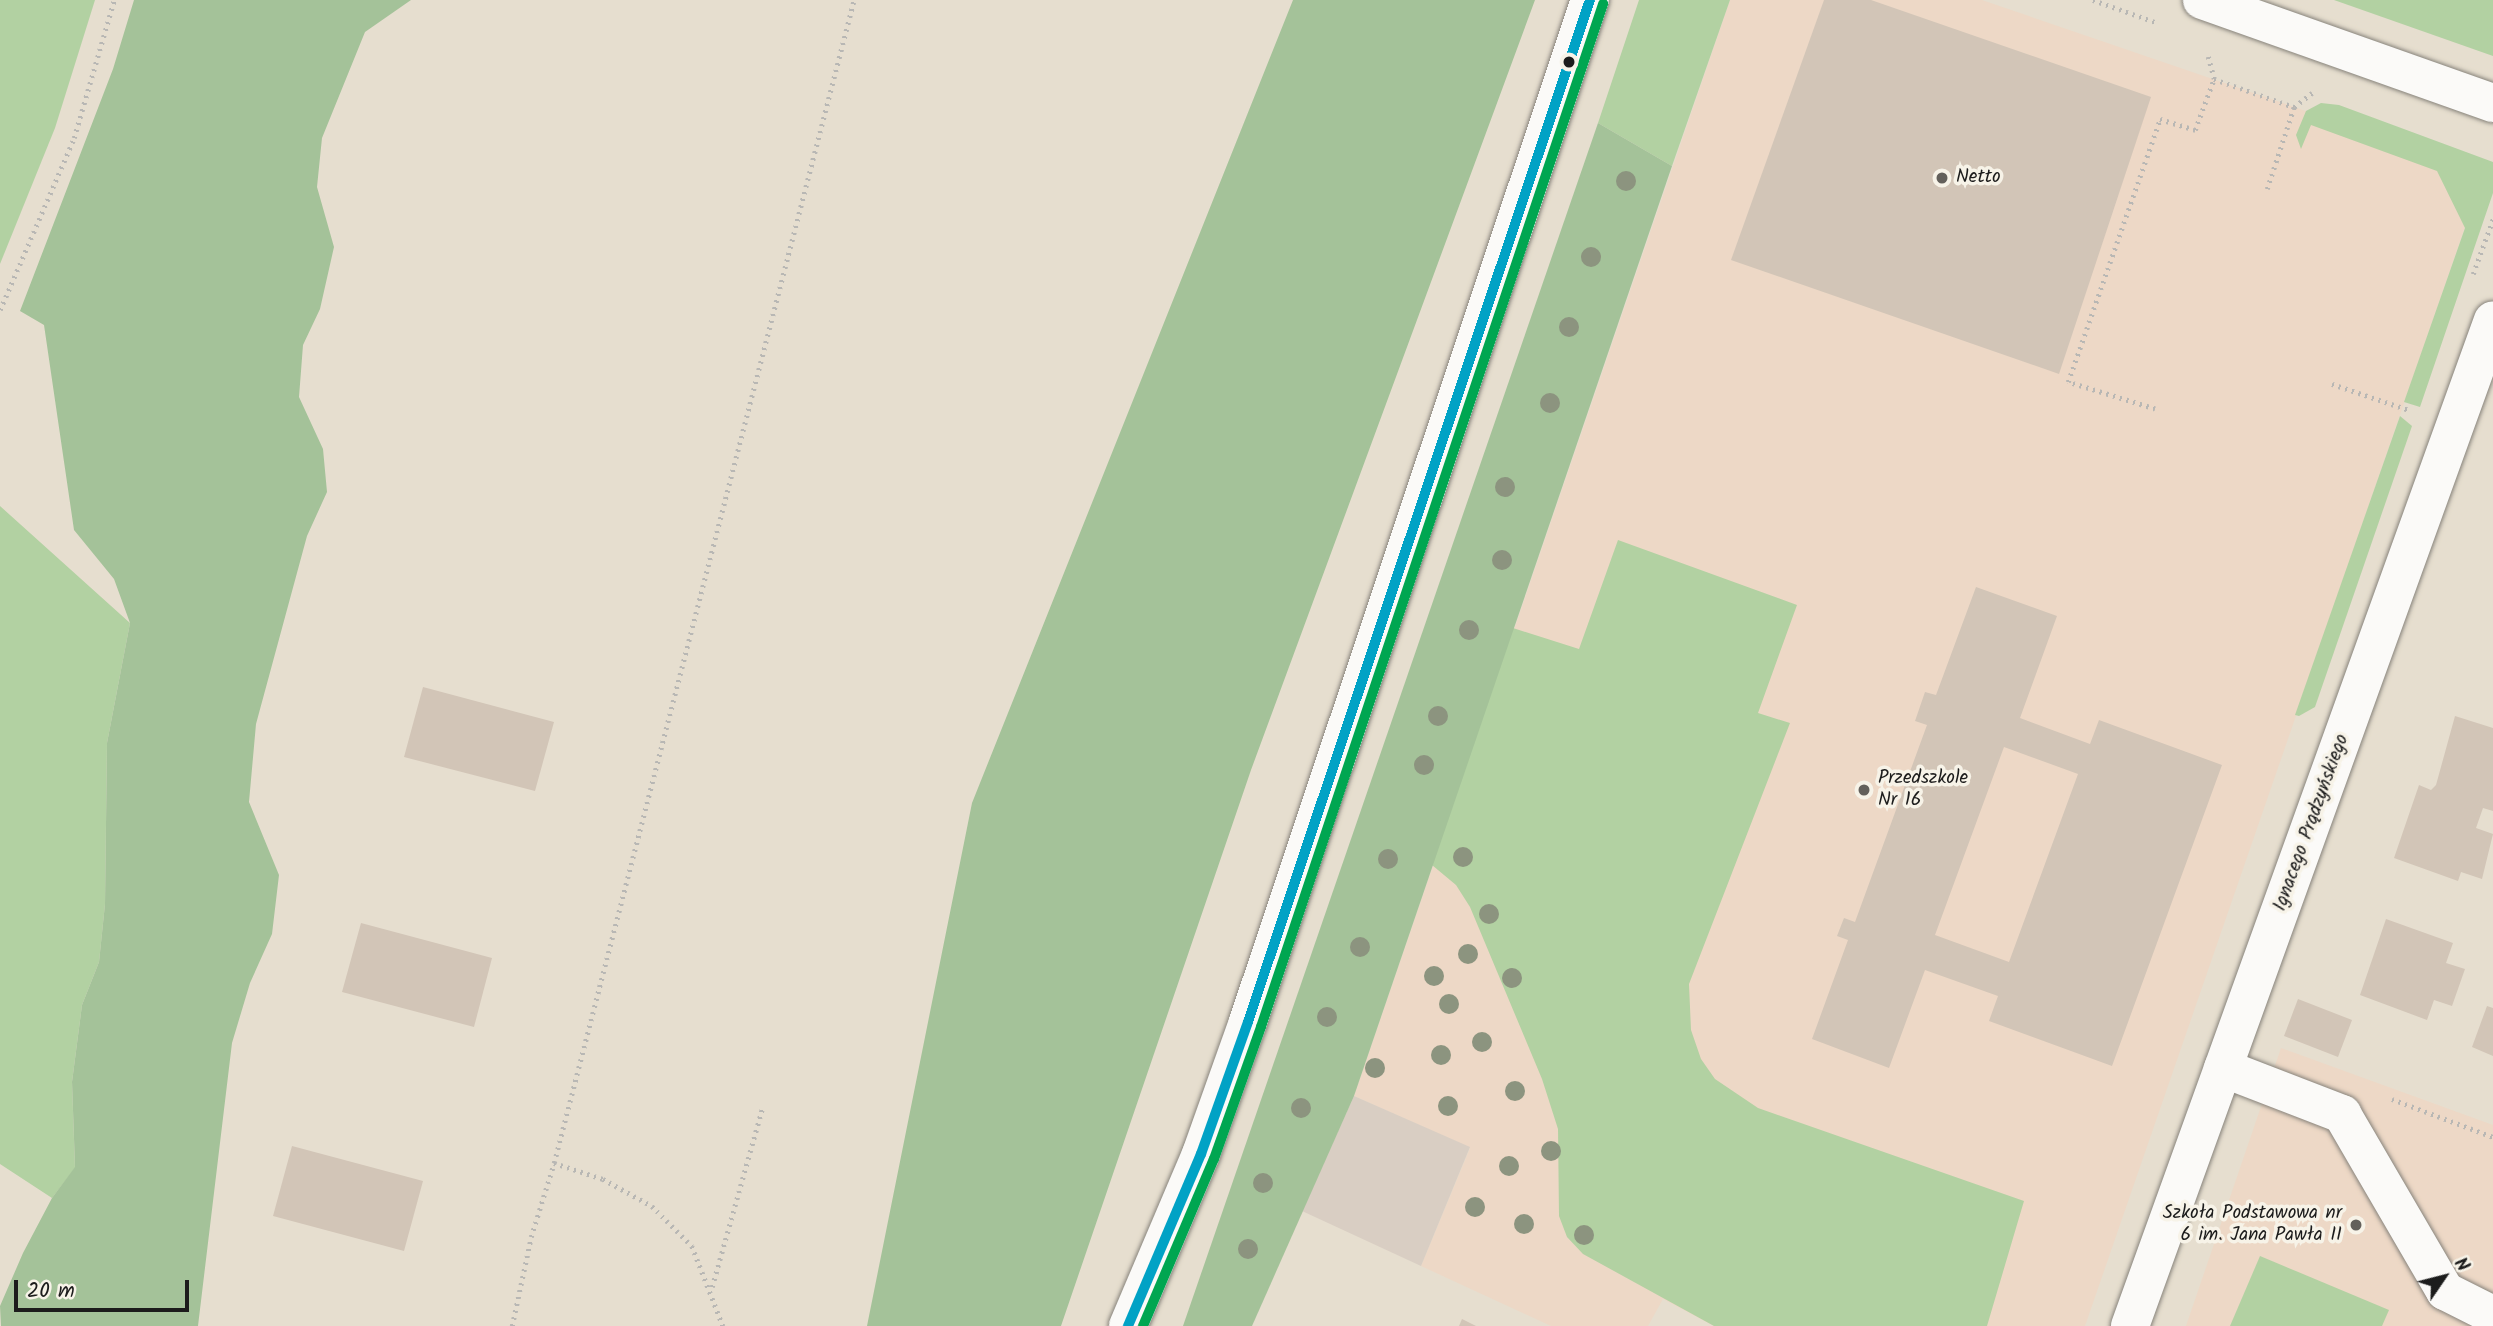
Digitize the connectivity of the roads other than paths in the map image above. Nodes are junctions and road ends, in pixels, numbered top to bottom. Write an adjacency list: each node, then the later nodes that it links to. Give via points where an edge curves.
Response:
1 (1590, 0): 7 (street, via 1248,1022 1201,1154)
2 (2202, 0): 3 (street)
3 (2493, 103)
4 (2493, 320): 5 (street, Ignacego Prądzyńskiego)
5 (2223, 1068): 6 (street, via 2342,1114 2445,1291); 8 (street, Ignacego Prądzyńskiego)
6 (2493, 1315)
7 (1128, 1326)
8 (2130, 1326)

